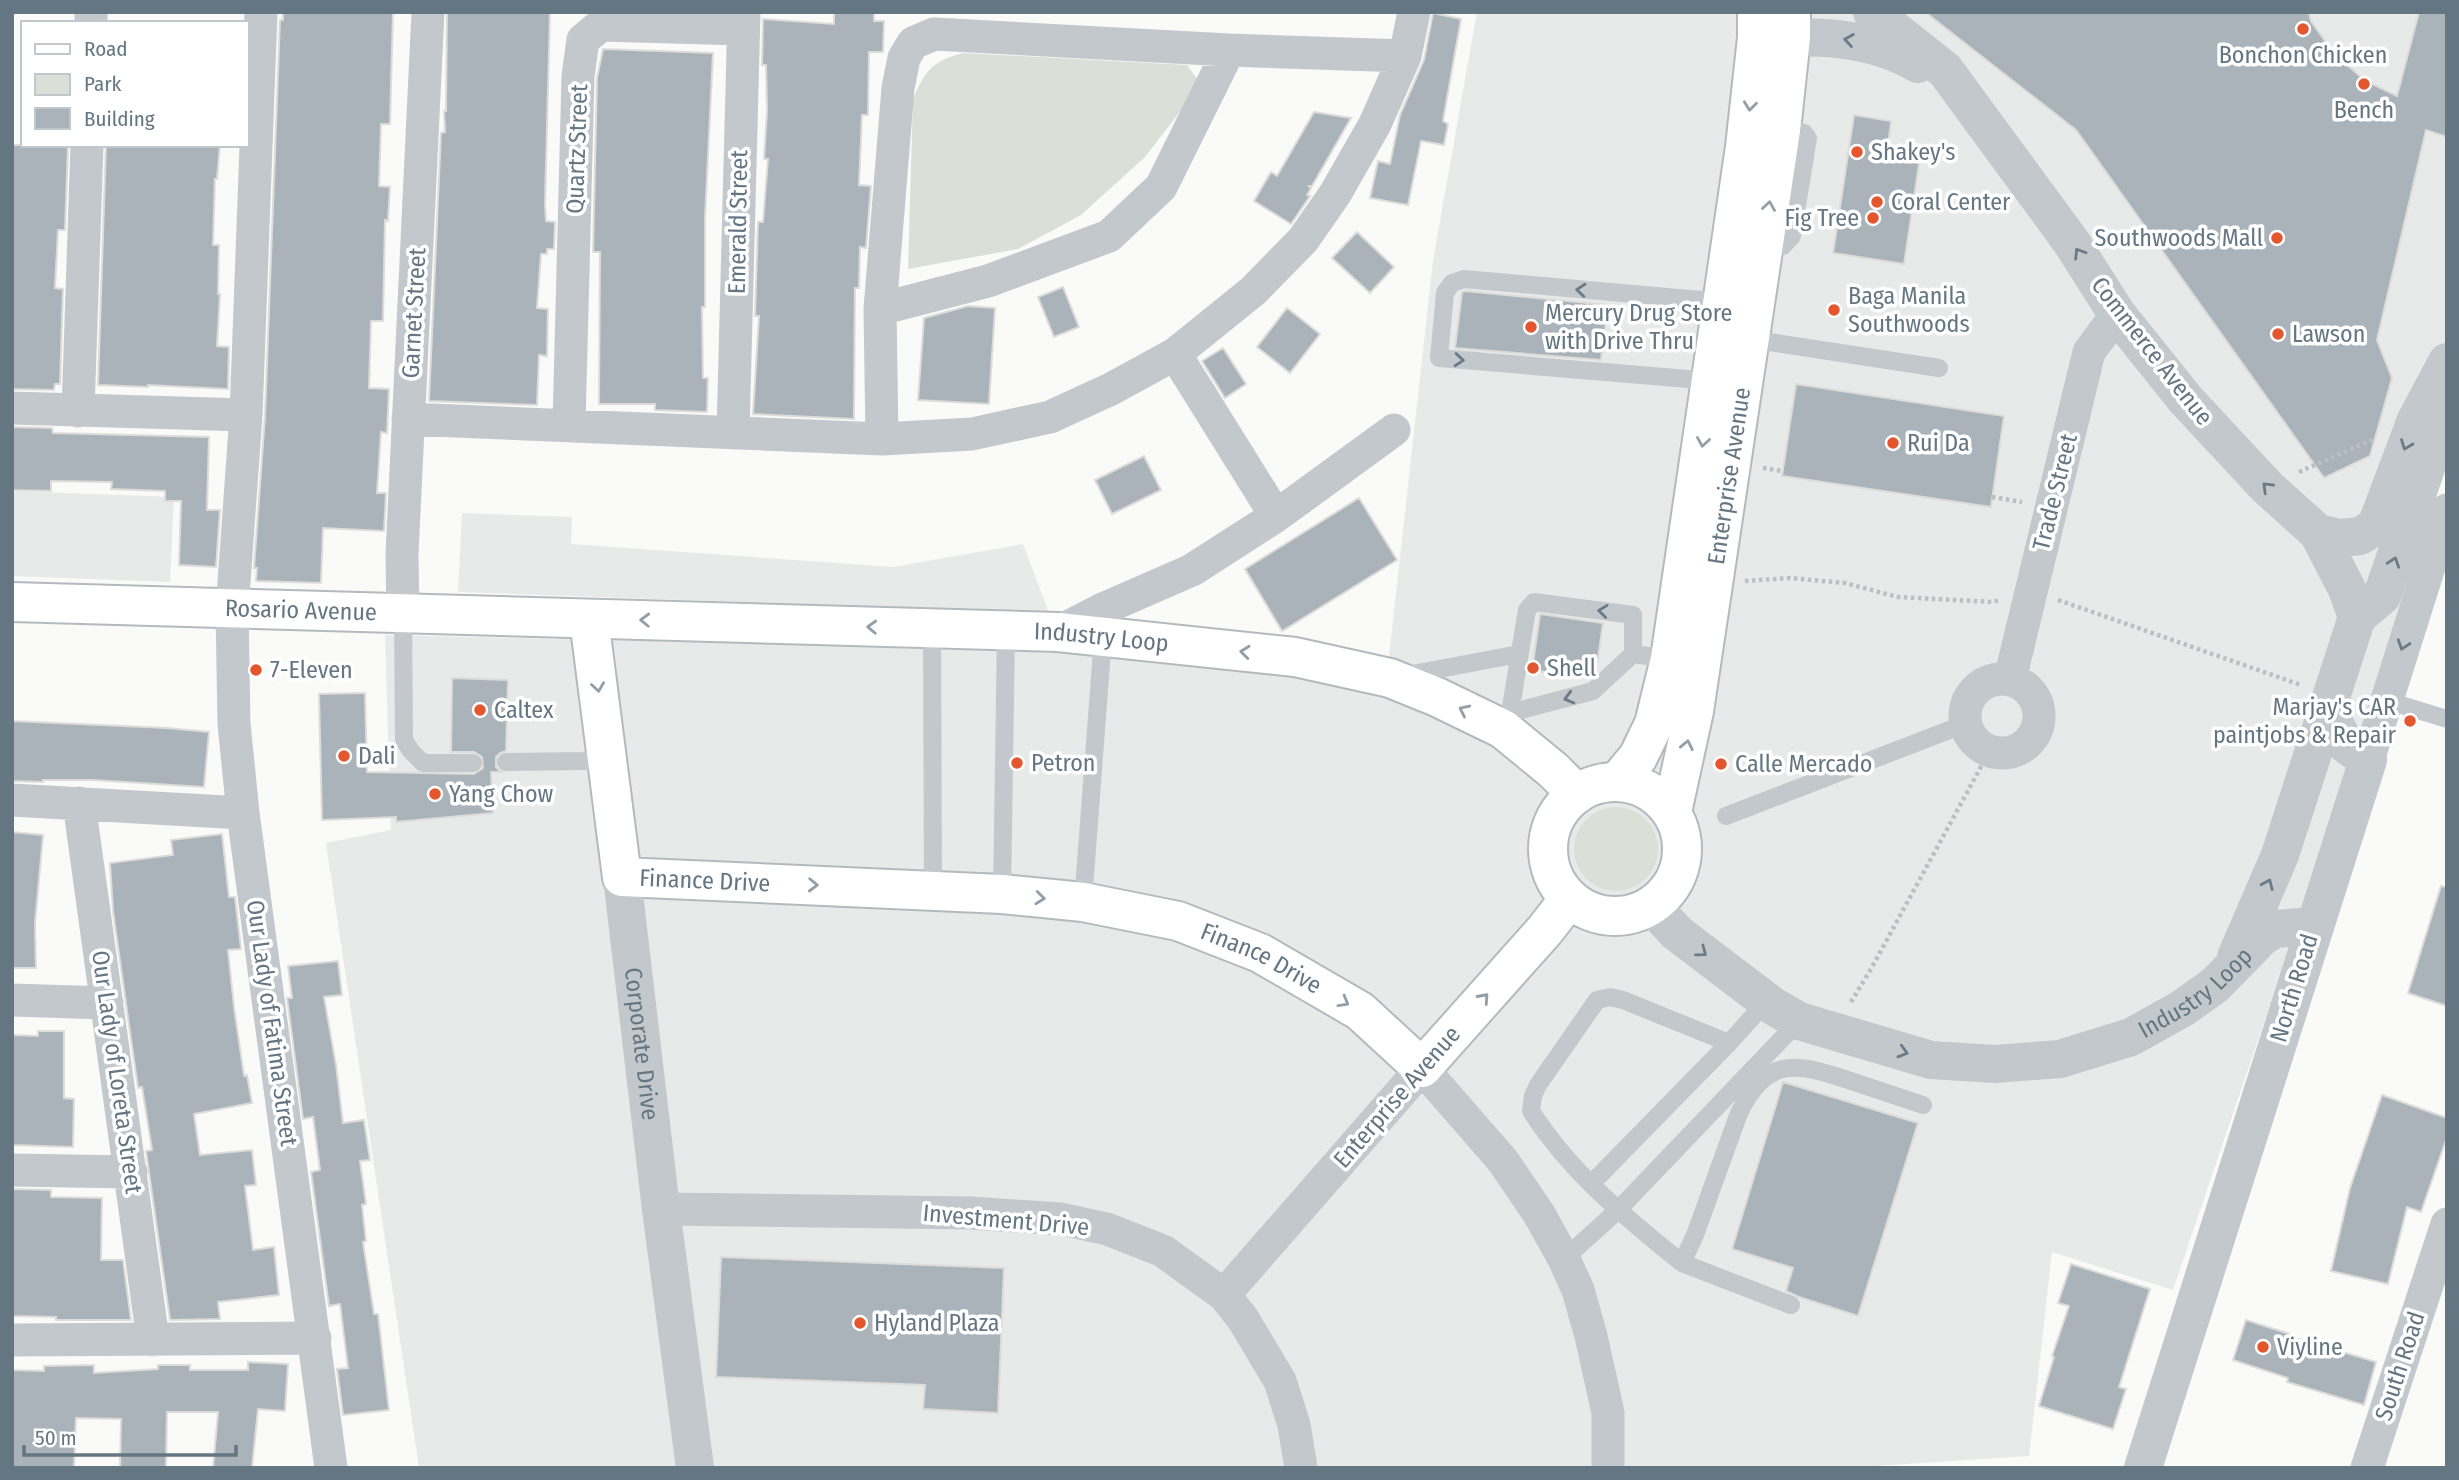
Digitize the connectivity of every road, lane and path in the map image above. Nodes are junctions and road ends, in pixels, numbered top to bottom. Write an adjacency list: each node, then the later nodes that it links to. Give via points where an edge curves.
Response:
1 (261, 12): 22 (street, Our Lady of Fatima Street)
2 (428, 12): 23 (street, Garnet Street)
3 (1414, 12): 8 (street)
4 (1872, 12): 9 (street, Commerce Avenue, via 1938,63)
5 (744, 20): 24 (street, Quartz Street, via 601,25 583,40 578,76); 26 (street, Emerald Street)
6 (1774, 25): 9 (street, Commerce Avenue, one-way to 6, via 1887,48); 11 (main road, Enterprise Avenue, one-way to 11); 14 (main road, Enterprise Avenue, via 1781,130)
7 (1228, 50): 8 (street); 12 (street, via 1161,187 1109,236 988,281); 12 (street, via 934,34 913,43 904,58 898,88)
8 (1405, 56): 15 (street, via 1374,124 1303,240 1253,291)
9 (1957, 84): 13 (street, Commerce Avenue, one-way to 9, via 2072,243)
10 (87, 147): 20 (street)
11 (1724, 302): 18 (main road, Enterprise Avenue); 18 (lane, one-way to 18, via 1464,279 1452,283 1445,293 1439,358)
12 (880, 309): 27 (street)
13 (2117, 314): 28 (street, Commerce Avenue, via 2186,400); 33 (street, Trade Street, via 2088,352)
14 (1750, 339): 17 (lane); 32 (main road, Enterprise Avenue)
15 (1175, 354): 27 (street, via 1050,416 972,434); 30 (street)
16 (2447, 362): 21 (street, Industry Loop)
17 (1940, 368)
18 (1712, 381): 45 (main road, Enterprise Avenue, one-way to 45)
19 (12, 408): 20 (street)
20 (78, 411): 22 (street)
21 (2431, 414): 28 (path); 31 (street, Industry Loop, one-way to 31, via 2376,526 2360,536); 37 (street, Industry Loop, one-way to 21, via 2382,596)
22 (246, 415): 35 (street, Our Lady of Fatima Street)
23 (408, 419): 24 (street); 36 (street, Garnet Street)
24 (569, 425): 26 (street)
25 (1394, 430): 30 (street)
26 (733, 433): 27 (street)
27 (881, 439)
28 (2267, 487): 31 (street, Commerce Avenue)
29 (2447, 510): 49 (street, North Road, one-way to 49)
30 (1276, 516): 41 (street, via 1192,570)
31 (2318, 533): 37 (street, Commerce Avenue)
32 (1713, 585): 33 (path, via 1790,578 1845,583 1898,597 1993,601); 62 (main road, Enterprise Avenue, one-way to 32, via 1694,711)
33 (2031, 590): 47 (street, Trade Street); 48 (path, via 2307,687)
34 (12, 602): 35 (main road, Rosario Avenue)
35 (232, 610): 36 (main road, Rosario Avenue); 63 (street, Our Lady of Fatima Street, via 234,724)
36 (403, 614): 38 (main road, Rosario Avenue); 57 (lane, via 404,740 423,763)
37 (2357, 617): 48 (street, Industry Loop)
38 (589, 619): 39 (main road, Industry Loop, one-way to 38); 54 (main road, Corporate Drive, one-way to 54)
39 (932, 629): 40 (main road, Industry Loop); 66 (lane)
40 (1006, 631): 41 (main road, Industry Loop); 67 (lane)
41 (1058, 632): 42 (main road, Industry Loop)
42 (1103, 637): 46 (main road, Industry Loop, one-way to 42, via 1295,657); 69 (lane)
43 (1520, 654): 44 (lane, one-way to 43, via 1633,615 1534,602 1527,610); 46 (lane); 51 (lane)
44 (1633, 654): 45 (lane); 51 (lane, one-way to 51, via 1593,691)
45 (1670, 659): 58 (main road, Enterprise Avenue, via 1654,724 1638,757)
46 (1390, 678): 51 (main road, Industry Loop, one-way to 46)
47 (2010, 679): 52 (street, via 1997,678 1975,689 1968,700); 53 (street, via 2031,691 2040,714 2038,727 2024,747 2001,754)
48 (2330, 700): 55 (street, via 2345,744); 72 (street, Industry Loop, one-way to 48, via 2280,855)
49 (2385, 700): 50 (lane); 55 (street, North Road)
50 (2447, 719)
51 (1506, 721): 59 (main road, Industry Loop)
52 (1965, 724): 53 (street, via 1970,736); 64 (lane)
53 (1989, 752): 76 (path, via 1871,969)
54 (608, 758): 56 (lane); 65 (main road, Corporate Drive)
55 (2368, 760): 71 (street, North Road)
56 (506, 762)
57 (473, 763)
58 (1618, 781): 59 (main road, via 1596,784); 62 (main road, via 1643,787)
59 (1577, 794): 68 (main road, via 1564,805 1549,836 1551,870)
60 (12, 800): 61 (street)
61 (79, 803): 63 (street); 75 (street, Our Lady of Loreta Street)
62 (1672, 812): 70 (main road, via 1682,840 1680,871)
63 (243, 813): 90 (street, Our Lady of Fatima Street)
64 (1726, 816)
65 (622, 877): 66 (main road, Finance Drive, one-way to 66); 83 (street, Corporate Drive)
66 (933, 891): 67 (main road, Finance Drive)
67 (1002, 894): 69 (main road, Finance Drive, one-way to 69)
68 (1569, 899): 70 (main road, via 1609,917 1631,915); 78 (main road, Enterprise Avenue, one-way to 68)
69 (1083, 902): 78 (main road, Finance Drive, one-way to 78, via 1178,921 1260,953 1360,1011)
70 (1652, 906): 74 (street, Industry Loop, one-way to 74, via 1677,933)
71 (2314, 926): 72 (street, via 2276,929); 97 (street, North Road)
72 (2231, 969): 76 (street, Industry Loop, one-way to 72, via 1931,1060 1995,1064 2060,1059 2131,1037 2183,1008)
73 (12, 1000): 75 (street)
74 (1766, 1002): 76 (street, Industry Loop); 77 (lane)
75 (107, 1003): 81 (street, Our Lady of Loreta Street)
76 (1816, 1027): 84 (lane)
77 (1729, 1043): 82 (lane); 82 (lane, via 1623,1000 1597,1000 1538,1085 1531,1111 1550,1141)
78 (1422, 1068): 86 (street, Finance Drive, via 1503,1161); 88 (street, Enterprise Avenue)
79 (1923, 1105): 87 (lane, via 1798,1066 1763,1079 1739,1114)
80 (12, 1170): 81 (street)
81 (131, 1172): 92 (street, Our Lady of Loreta Street)
82 (1591, 1183): 84 (lane)
83 (661, 1209): 88 (street, Investment Drive, via 970,1213 1061,1219 1107,1229 1163,1251); 94 (street, Corporate Drive)
84 (1617, 1211): 86 (lane); 87 (lane)
85 (2447, 1224): 98 (street, South Road)
86 (1564, 1259): 96 (street, Finance Drive, via 1578,1290 1608,1413)
87 (1682, 1263): 89 (lane)
88 (1224, 1295): 95 (street, Investment Drive, via 1280,1381)
89 (1791, 1305)
90 (315, 1338): 92 (street); 93 (street, Our Lady of Fatima Street)
91 (12, 1340): 92 (street)
92 (153, 1340)
93 (331, 1468)
94 (695, 1468)
95 (1301, 1468)
96 (1608, 1468)
97 (2143, 1468)
98 (2367, 1468)

